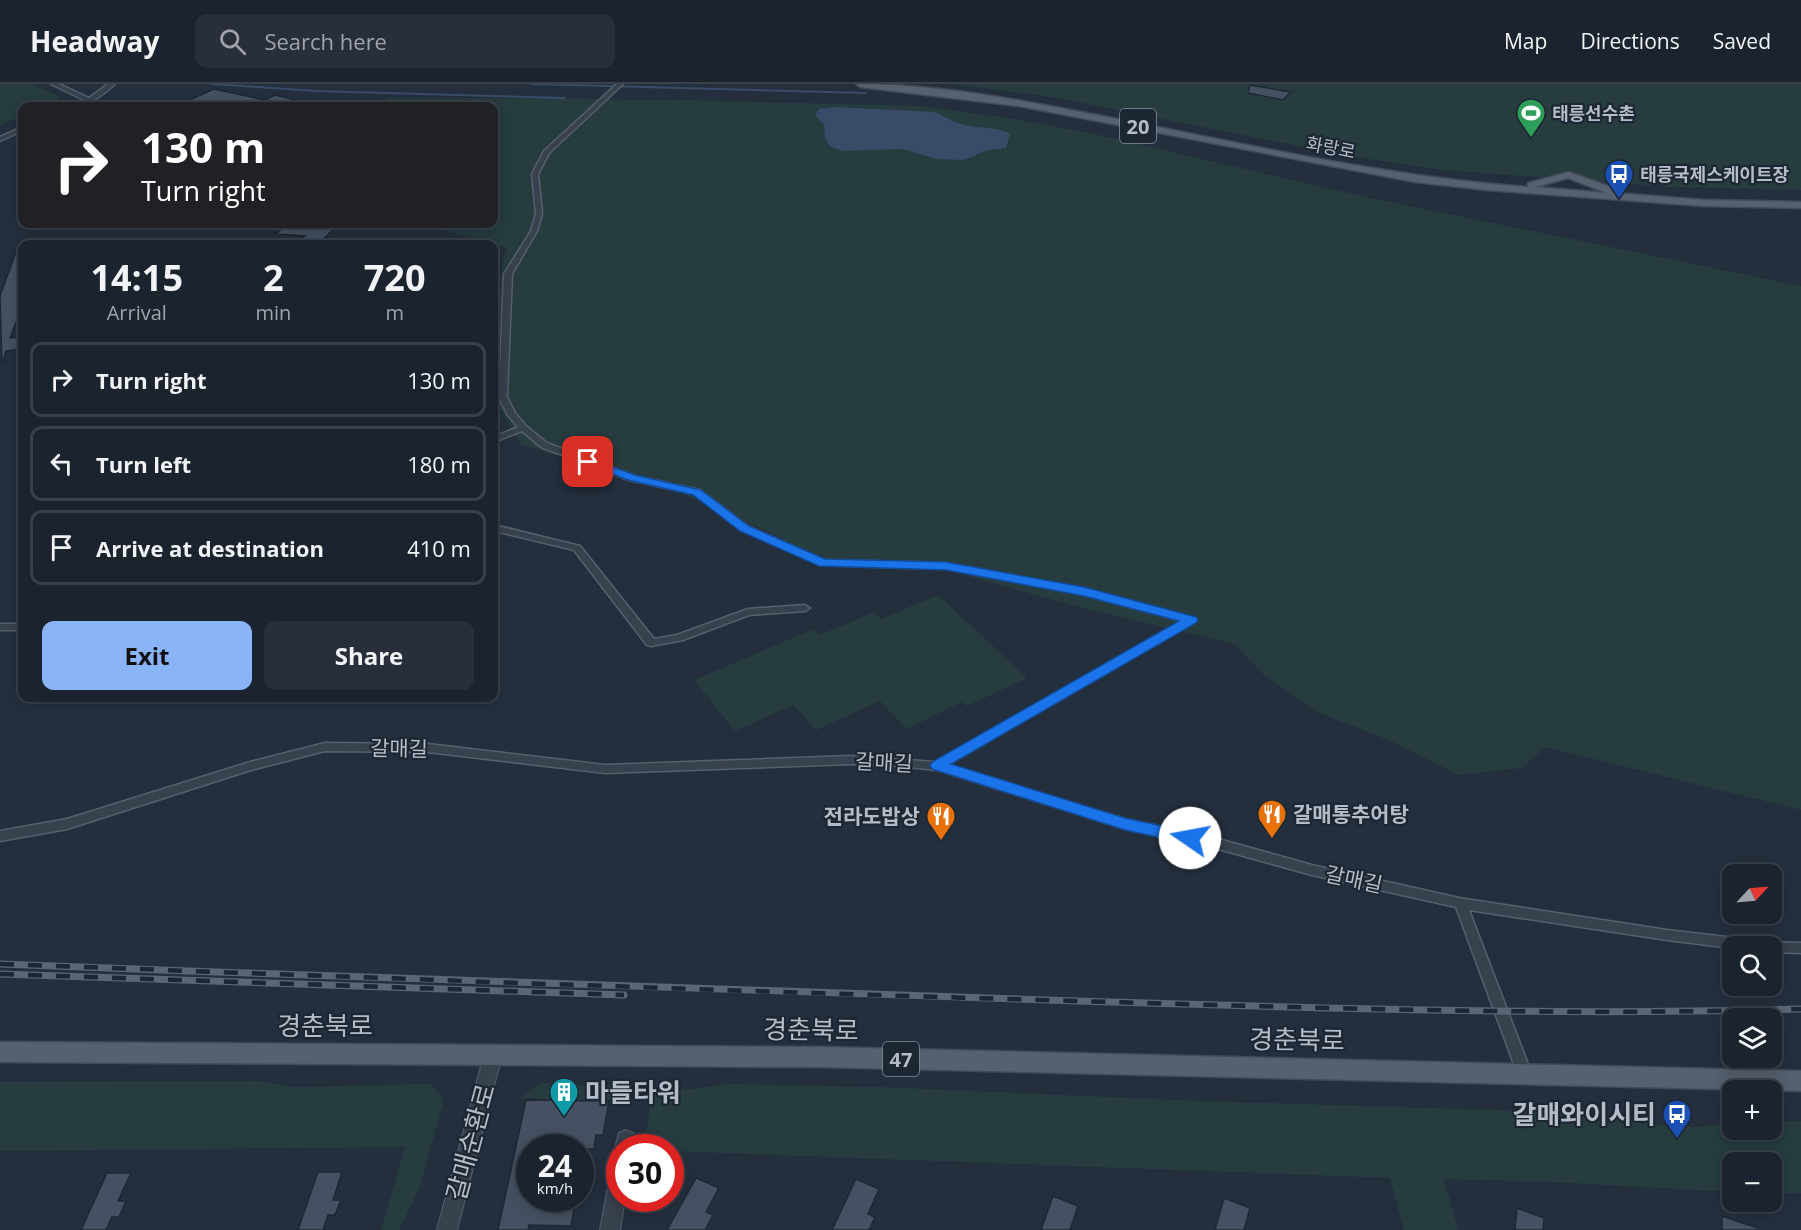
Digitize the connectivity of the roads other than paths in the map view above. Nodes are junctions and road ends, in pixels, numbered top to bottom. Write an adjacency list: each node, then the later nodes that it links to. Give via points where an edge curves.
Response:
1 (54, 84): 6 (street)
2 (112, 84): 6 (street)
3 (860, 84): 11 (main road, 화랑로 / 20, via 1019,102 1372,171)
4 (912, 84): 10 (main road, 화랑로 / 20, via 997,94 1399,172)
5 (619, 85): 15 (street, via 546,152 535,174 539,214 529,241 508,274 503,397)
6 (89, 100): 7 (street)
7 (84, 102)
8 (18, 131): 9 (street)
9 (0, 140)
10 (1534, 185): 11 (main road, via 1542,189); 12 (main road, 화랑로 / 20)
11 (1487, 187): 12 (main road, 화랑로 / 20)
12 (1615, 194): 13 (main road); 14 (main road, 화랑로 / 20, via 1704,203)
13 (1801, 198)
14 (1801, 205)
15 (523, 428): 16 (street); 21 (street, via 544,445 632,478 697,492 745,528 823,563 946,566 1084,592 1191,620)
16 (498, 438)
17 (498, 529): 18 (street, via 577,548 651,643 679,638 748,612)
18 (805, 608)
19 (0, 627): 20 (street)
20 (18, 627)
21 (937, 766): 22 (street, 갈매길, via 850,760 605,769 429,748 325,747 250,766 67,824); 24 (street, 갈매길, via 1125,824 1211,842 1312,870 1448,900)
22 (0, 836)
23 (1461, 904): 29 (street)
24 (1722, 942)
25 (1782, 947): 26 (street)
26 (1801, 948)
27 (0, 1052): 28 (main road, 경춘북로 / 47)
28 (493, 1054): 29 (main road, 경춘북로 / 47, via 820,1057); 32 (street, 갈매순환로)
29 (1525, 1075): 30 (main road, 경춘북로 / 47)
30 (1801, 1081)
31 (613, 1212): 33 (street)
32 (447, 1230)
33 (610, 1230)

